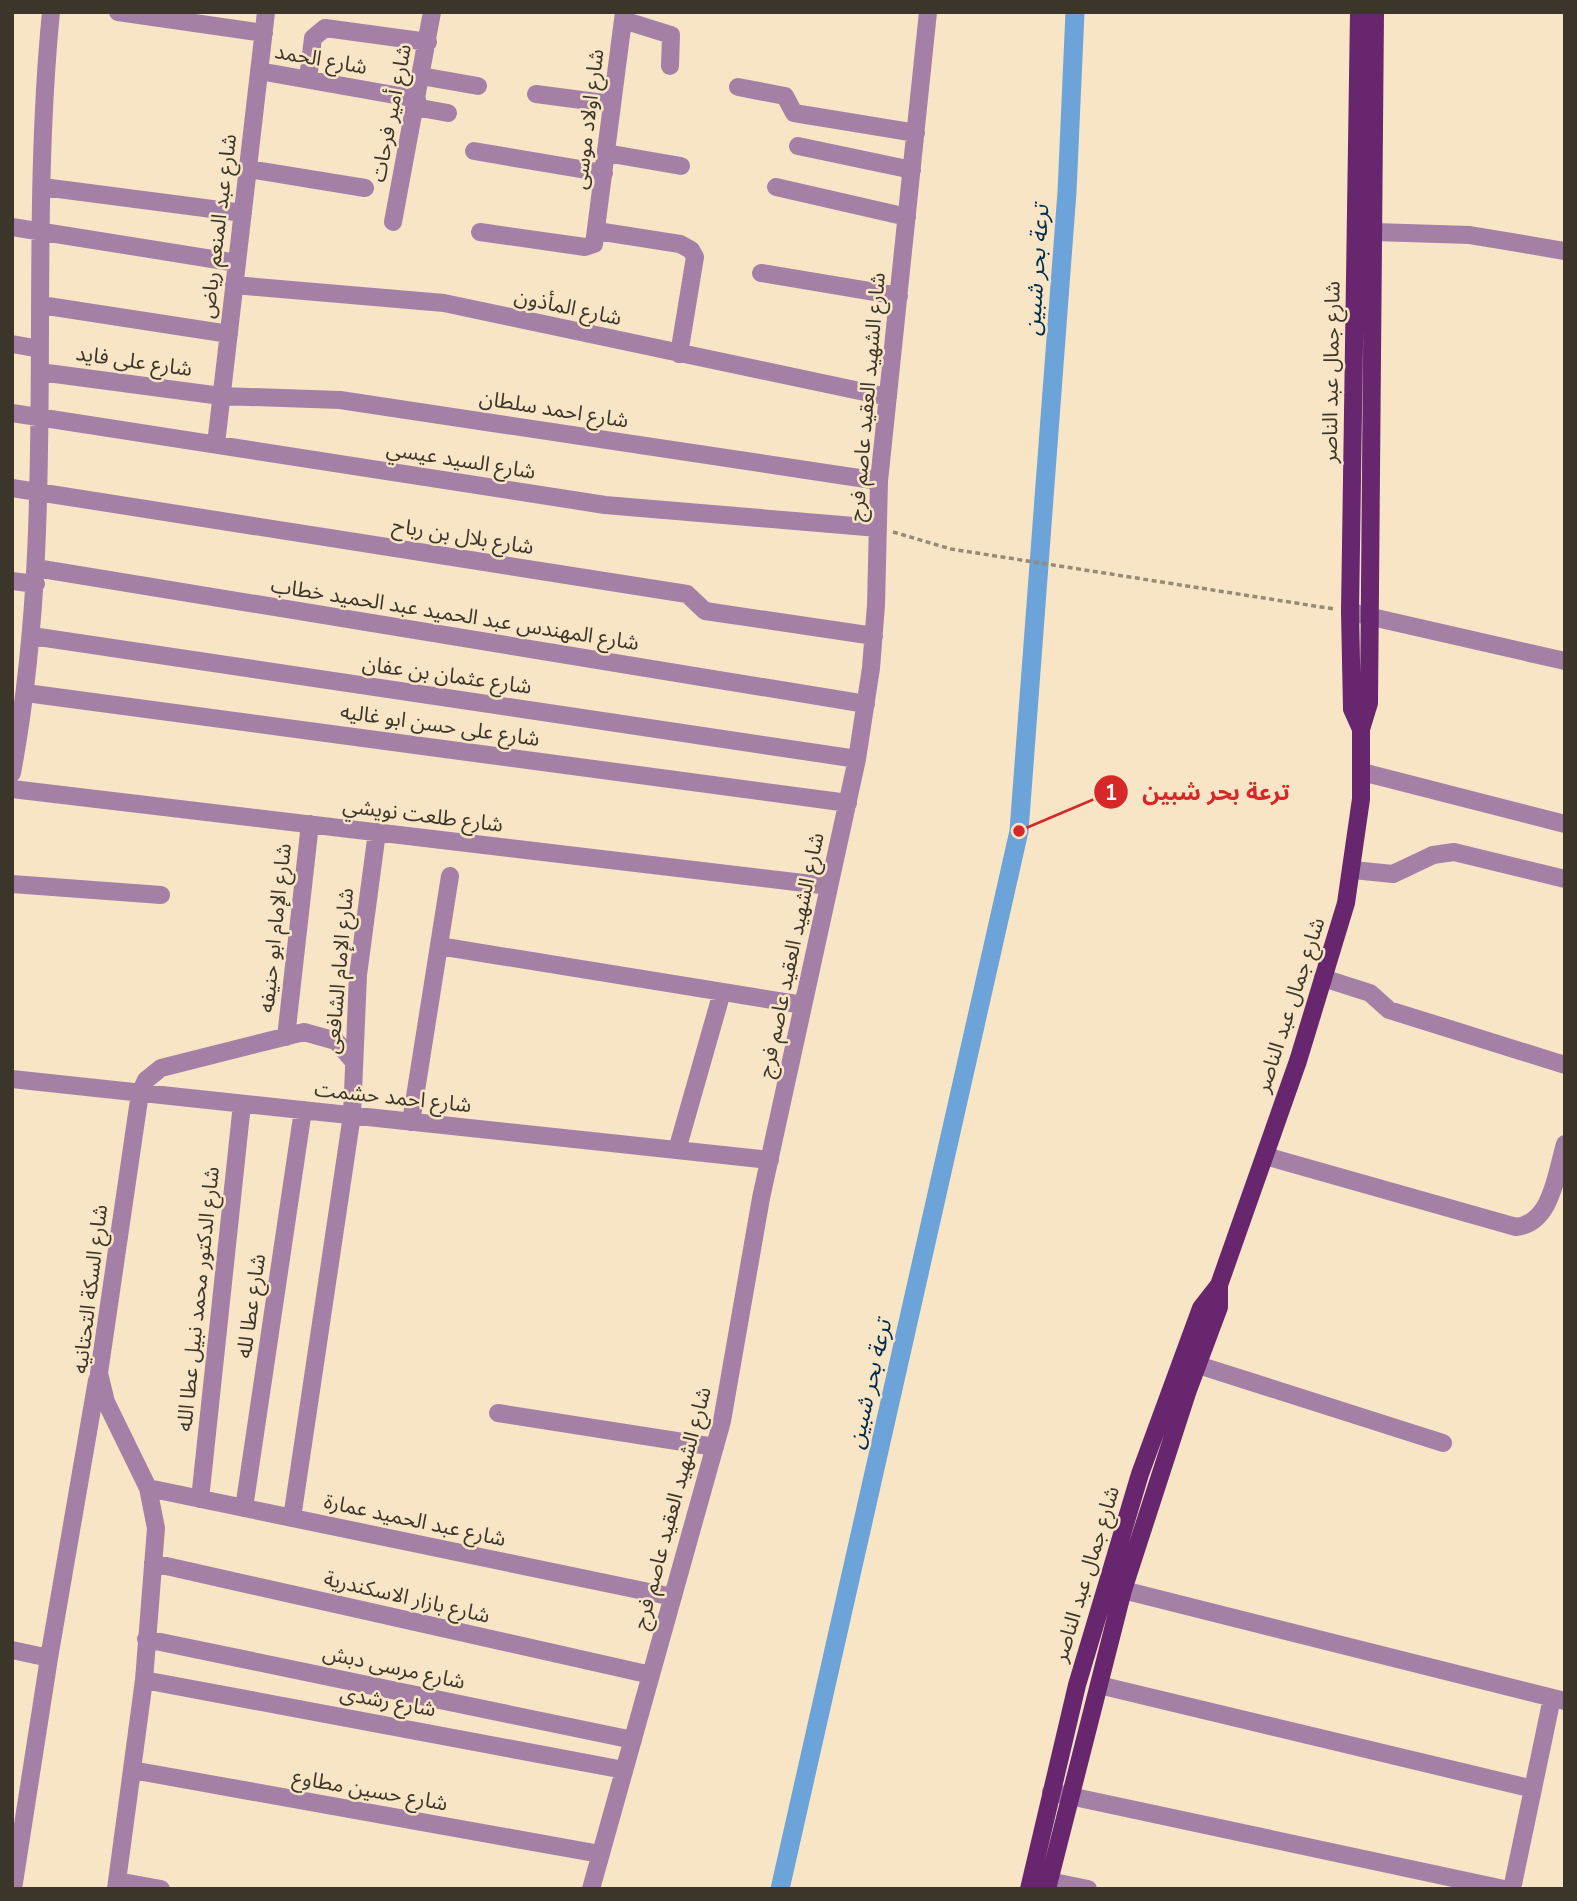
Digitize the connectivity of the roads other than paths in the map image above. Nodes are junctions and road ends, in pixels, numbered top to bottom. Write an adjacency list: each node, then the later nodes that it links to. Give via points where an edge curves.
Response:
1 (51, 12): 29 (street)
2 (118, 12): 9 (street)
3 (266, 12): 9 (street, شارع عبد المنعم رياض)
4 (432, 12): 10 (street, شارع أمير فرحات)
5 (928, 12): 21 (street, شارع الشهيد العقيد عاصم فرج)
6 (1359, 12): 62 (main road, شارع جمال عبد الناصر)
7 (1375, 12): 38 (main road, شارع جمال عبد الناصر)
8 (622, 14): 11 (street, via 671,35); 19 (street, شارع اولاد موسى)
9 (264, 33): 12 (street, شارع عبد المنعم رياض)
10 (428, 42): 13 (street, شارع أمير فرحات); 14 (street, via 325,27 313,38)
11 (670, 66)
12 (259, 71): 14 (street, شارع الحمد); 26 (street, شارع عبد المنعم رياض)
13 (421, 76): 15 (street); 18 (street, شارع أمير فرحات)
14 (308, 79): 18 (street, شارع الحمد)
15 (478, 86)
16 (738, 87): 21 (street, via 785,96 794,113)
17 (536, 94): 19 (street)
18 (416, 103): 20 (street, شارع الحمد); 34 (street, شارع أمير فرحات)
19 (612, 104): 24 (street, شارع اولاد موسى)
20 (448, 113)
21 (916, 133): 27 (street, شارع الشهيد العقيد عاصم فرج)
22 (798, 146): 27 (street)
23 (474, 151): 28 (street)
24 (606, 153): 25 (street); 28 (street, شارع اولاد موسى)
25 (681, 166)
26 (248, 169): 31 (street); 32 (street, شارع عبد المنعم رياض)
27 (912, 170): 33 (street, شارع الشهيد العقيد عاصم فرج)
28 (604, 173): 36 (street, شارع اولاد موسى)
29 (43, 187): 32 (street); 39 (street)
30 (776, 187): 33 (street)
31 (365, 188)
32 (243, 213): 41 (street, شارع عبد المنعم رياض)
33 (907, 217): 44 (street, شارع الشهيد العقيد عاصم فرج)
34 (393, 222)
35 (12, 227): 39 (street)
36 (597, 230): 37 (street, via 594,244 585,247); 49 (street, via 680,244 691,250 695,257)
37 (480, 232)
38 (1374, 232): 40 (street, via 1470,235); 62 (main road, شارع جمال عبد الناصر)
39 (42, 233): 41 (street); 45 (street)
40 (1565, 251)
41 (237, 263): 43 (street, شارع عبد المنعم رياض)
42 (761, 273): 44 (street)
43 (234, 285): 46 (street, شارع عبد المنعم رياض); 49 (street, شارع المأذون, via 444,303)
44 (899, 296): 52 (street, شارع الشهيد العقيد عاصم فرج)
45 (41, 305): 46 (street); 48 (street)
46 (229, 334): 51 (street, شارع عبد المنعم رياض)
47 (12, 344): 48 (street)
48 (40, 349): 50 (street)
49 (679, 354): 52 (street, شارع المأذون)
50 (40, 372): 51 (street, شارع على فايد); 54 (street)
51 (221, 396): 55 (street, شارع عبد المنعم رياض); 56 (street, شارع احمد سلطان, via 341,400)
52 (888, 397): 56 (street, شارع الشهيد العقيد عاصم فرج)
53 (12, 413): 54 (street, شارع السيد عيسي)
54 (39, 418): 55 (street, شارع السيد عيسي); 58 (street)
55 (216, 444): 59 (street, شارع السيد عيسي, via 605,505)
56 (879, 481): 59 (street, شارع الشهيد العقيد عاصم فرج)
57 (12, 488): 58 (street, شارع بلال بن رباح)
58 (37, 492): 60 (street); 64 (street, شارع بلال بن رباح, via 687,594 705,611)
59 (878, 528): 64 (street, شارع الشهيد العقيد عاصم فرج)
60 (36, 576): 61 (street, شارع المهندس عبد الحميد عبد الحميد خطاب); 63 (street); 67 (street, شارع المهندس عبد الحميد عبد الحميد خطاب)
61 (12, 581)
62 (1359, 614): 65 (street); 70 (main road, شارع جمال عبد الناصر, via 1368,710 1361,730)
63 (32, 636): 66 (street); 69 (street, شارع عثمان بن عفان)
64 (874, 636): 67 (street, شارع الشهيد العقيد عاصم فرج)
65 (1565, 661)
66 (21, 696): 68 (street); 73 (street, شارع على حسن ابو غاليه)
67 (866, 704): 69 (street, شارع الشهيد العقيد عاصم فرج)
68 (15, 742): 71 (street)
69 (857, 759): 73 (street, شارع الشهيد العقيد عاصم فرج)
70 (1362, 772): 75 (street); 77 (main road, شارع جمال عبد الناصر)
71 (12, 773)
72 (12, 789): 74 (street, شارع طلعت نويشي)
73 (848, 803): 81 (street, شارع الشهيد العقيد عاصم فرج)
74 (310, 824): 76 (street, شارع طلعت نويشي); 87 (street, شارع الإمام ابو حنيفه)
75 (1565, 824)
76 (377, 832): 81 (street, شارع طلعت نويشي); 88 (street, شارع الإمام الشافعى, via 359,964)
77 (1353, 870): 79 (street, via 1393,874 1433,855 1454,852); 84 (main road, شارع جمال عبد الناصر)
78 (450, 876): 83 (street)
79 (1565, 879)
80 (12, 884): 82 (street)
81 (829, 886): 86 (street, شارع الشهيد العقيد عاصم فرج)
82 (161, 895)
83 (439, 946): 85 (street); 95 (street)
84 (1323, 978): 89 (street, via 1370,993 1389,1010); 98 (main road, شارع جمال عبد الناصر)
85 (722, 992): 86 (street); 97 (street)
86 (803, 1005): 99 (street, شارع الشهيد العقيد عاصم فرج)
87 (286, 1037): 88 (street, via 304,1032 326,1036 343,1047); 91 (street, via 161,1068 146,1080)
88 (354, 1062): 94 (street, شارع الإمام الشافعى)
89 (1565, 1065)
90 (12, 1080): 91 (street, شارع احمد حشمت)
91 (140, 1093): 92 (street, شارع احمد حشمت); 102 (street, شارع السكة التحتانيه)
92 (242, 1104): 93 (street, شارع احمد حشمت); 107 (street, شارع الدكتور محمد نبيل عطا الله)
93 (303, 1110): 94 (street, شارع احمد حشمت); 108 (street, شارع عطا لله)
94 (352, 1115): 95 (street, شارع احمد حشمت); 109 (street, شارع الإمام الشافعى)
95 (411, 1122): 97 (street, شارع احمد حشمت)
96 (1565, 1144): 98 (street, via 1544,1212 1527,1226 1516,1227)
97 (677, 1150): 99 (street, شارع احمد حشمت)
98 (1265, 1156): 100 (main road, شارع جمال عبد الناصر)
99 (770, 1160): 105 (street, شارع الشهيد العقيد عاصم فرج)
100 (1219, 1285): 101 (main road, شارع جمال عبد الناصر, via 1219,1307); 124 (main road, شارع جمال عبد الناصر, via 1200,1308 1140,1474 1077,1685)
101 (1198, 1366): 104 (street); 111 (main road, شارع جمال عبد الناصر)
102 (99, 1373): 106 (street, شارع السكة التحتانيه, via 106,1402); 115 (street)
103 (498, 1413): 105 (street)
104 (1443, 1443)
105 (715, 1447): 112 (street, شارع الشهيد العقيد عاصم فرج)
106 (148, 1488): 107 (street, شارع عبد الحميد عمارة); 110 (street, شارع السكة التحتانيه, via 156,1528)
107 (200, 1499): 108 (street, شارع عبد الحميد عمارة)
108 (244, 1508): 109 (street, شارع عبد الحميد عمارة)
109 (292, 1518): 112 (street, شارع عبد الحميد عمارة)
110 (153, 1563): 113 (street, شارع السكة التحتانيه); 116 (street, شارع بازار الاسكندرية)
111 (1123, 1590): 118 (main road, شارع جمال عبد الناصر); 119 (street)
112 (673, 1597): 116 (street, شارع الشهيد العقيد عاصم فرج)
113 (146, 1639): 117 (street, شارع السكة التحتانيه); 120 (street, شارع مرسى دبش)
114 (12, 1650): 115 (street)
115 (49, 1658): 126 (street)
116 (651, 1675): 120 (street, شارع الشهيد العقيد عاصم فرج)
117 (144, 1679): 121 (street, شارع السكة التحتانيه); 122 (street, شارع رشدى)
118 (1099, 1685): 123 (street); 125 (main road, شارع جمال عبد الناصر)
119 (1558, 1699): 123 (street)
120 (633, 1740): 122 (street, شارع الشهيد العقيد عاصم فرج)
121 (132, 1770): 127 (street, شارع حسين مطاوع); 128 (street, شارع السكة التحتانيه)
122 (624, 1770): 127 (street, شارع الشهيد العقيد عاصم فرج)
123 (1533, 1789): 136 (street)
124 (1051, 1792): 125 (street); 133 (main road, شارع جمال عبد الناصر)
125 (1070, 1796): 129 (main road, شارع جمال عبد الناصر); 135 (street)
126 (19, 1810): 130 (street)
127 (600, 1854): 132 (street, شارع الشهيد العقيد عاصم فرج)
128 (117, 1885): 131 (street)
129 (1048, 1885): 134 (street)
130 (13, 1889)
131 (162, 1889)
132 (591, 1889)
133 (1029, 1889)
134 (1088, 1889)
135 (1504, 1889)
136 (1512, 1889)

